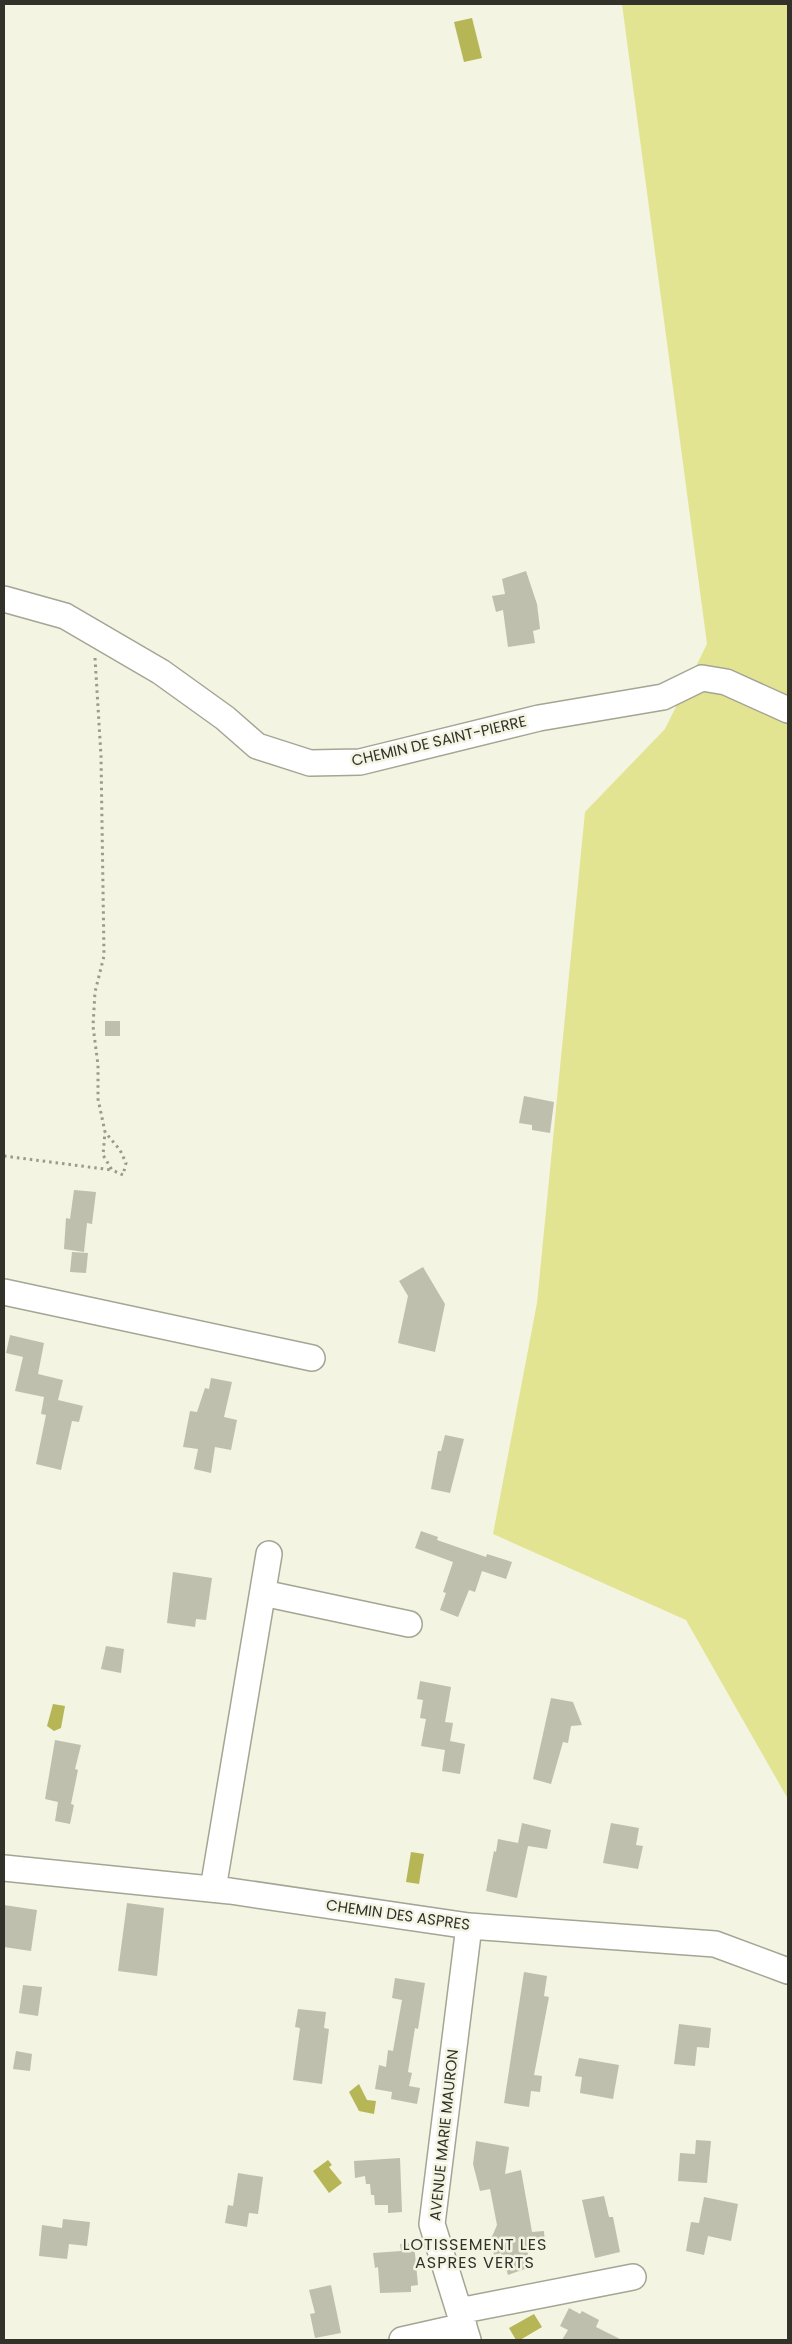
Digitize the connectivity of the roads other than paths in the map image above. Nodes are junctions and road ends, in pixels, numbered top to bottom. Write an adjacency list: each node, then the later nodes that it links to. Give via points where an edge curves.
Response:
1 (4, 599): 2 (street, CHEMIN DE SAINT-PIERRE, via 65,616 161,672 225,718 257,746 310,763 360,762 539,718 663,697 702,678 726,682)
2 (788, 710)
3 (4, 1292): 4 (street)
4 (312, 1358)
5 (269, 1554): 6 (street)
6 (263, 1592): 7 (street); 9 (street)
7 (408, 1624)
8 (4, 1868): 9 (street, CHEMIN DES ASPRES)
9 (212, 1889): 10 (street, CHEMIN DES ASPRES)
10 (468, 1926): 11 (street, CHEMIN DES ASPRES, via 714,1944); 13 (street, AVENUE MARIE MAURON, via 432,2224)
11 (788, 1971)
12 (633, 2277): 13 (street)
13 (463, 2326): 14 (street)
14 (402, 2340)

